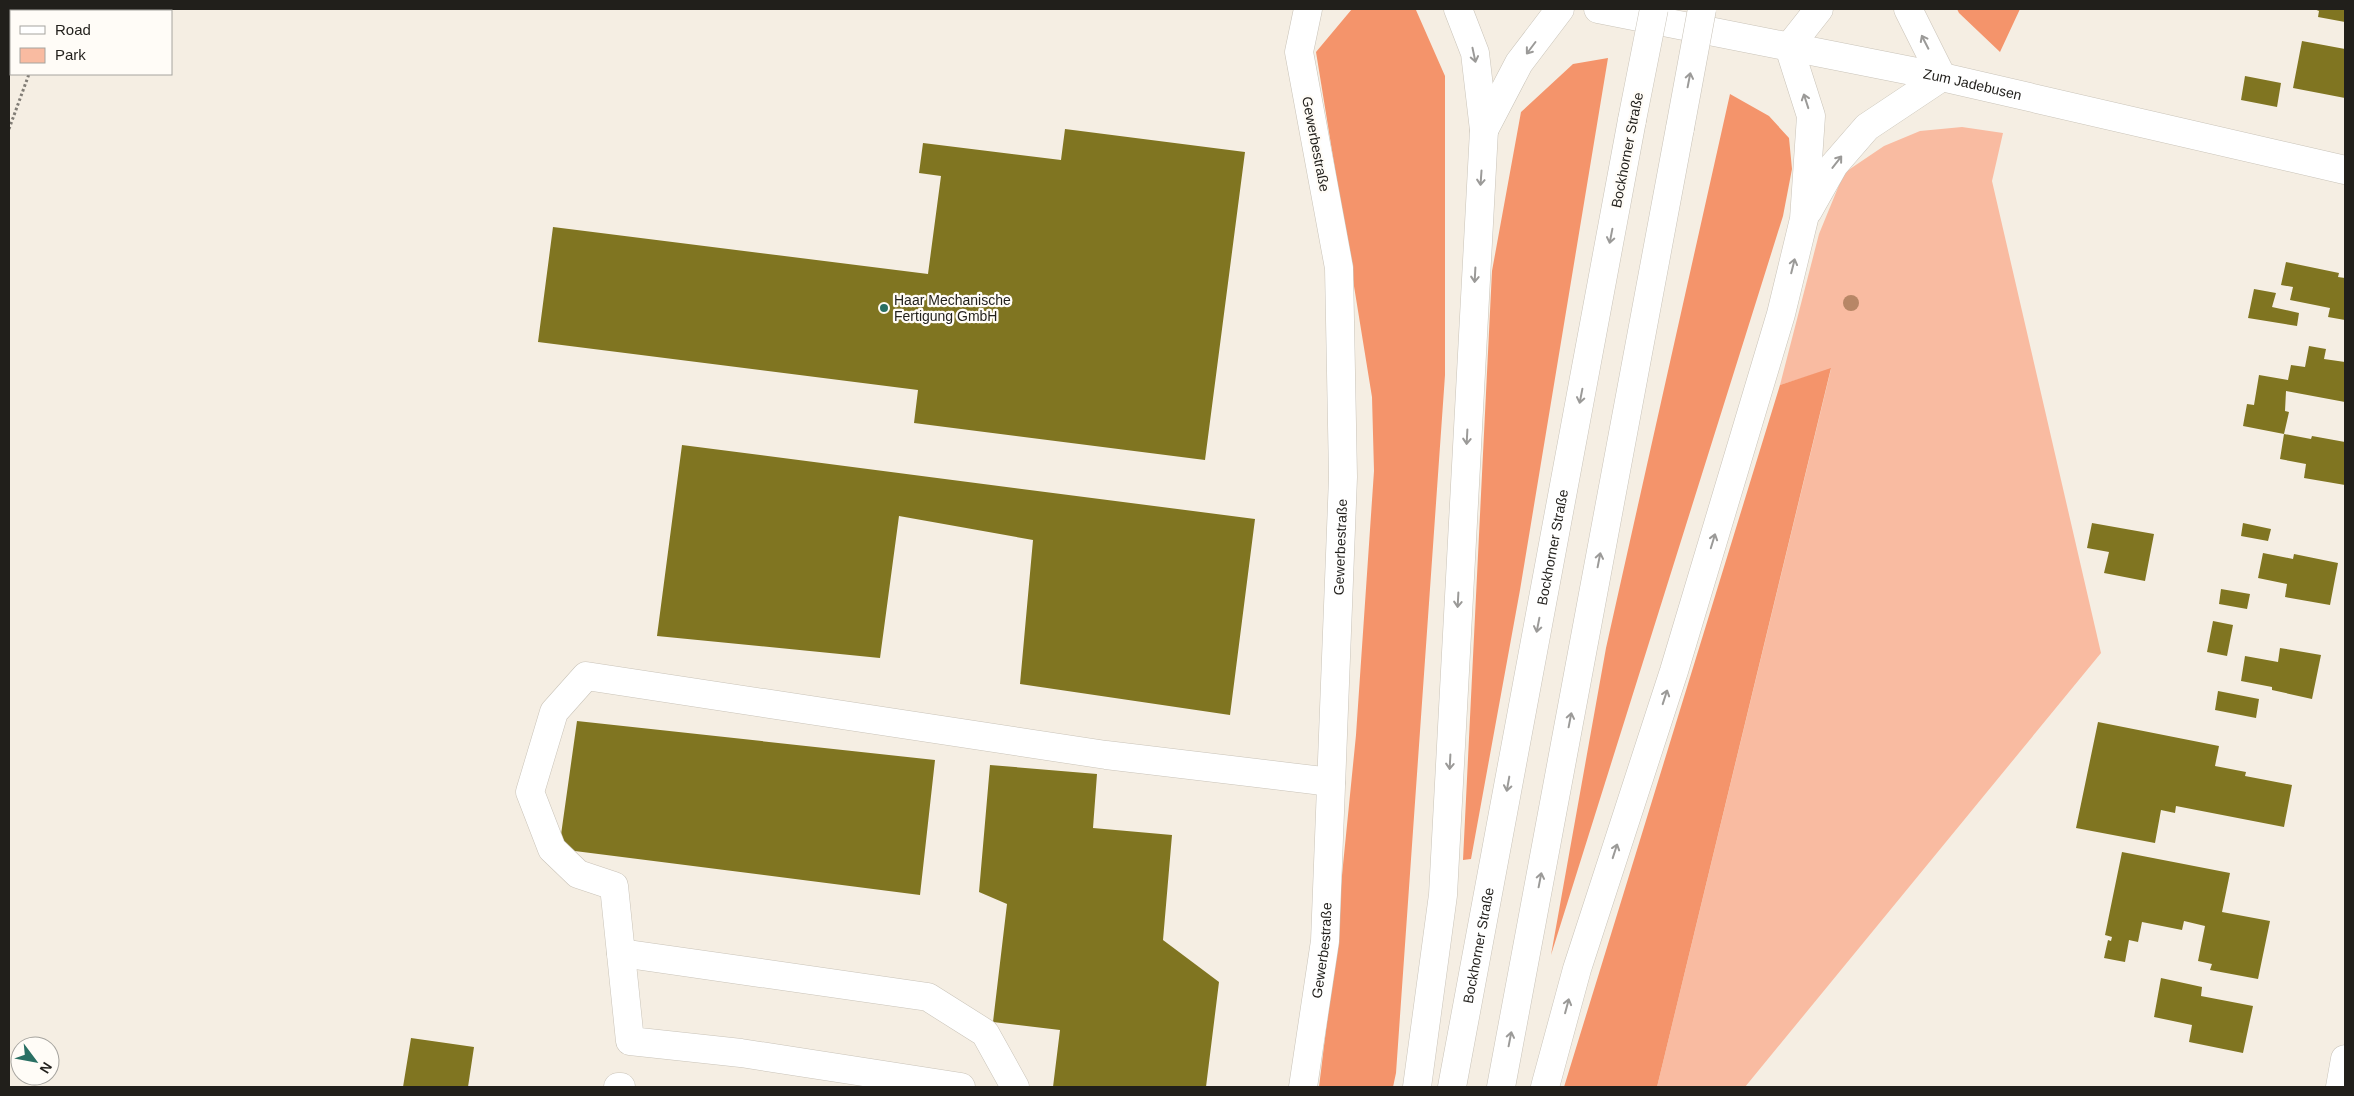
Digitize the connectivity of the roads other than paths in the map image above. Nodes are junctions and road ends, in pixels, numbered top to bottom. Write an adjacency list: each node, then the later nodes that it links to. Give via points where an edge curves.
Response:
1 (1308, 9): 14 (main road, Gewerbestraße, via 1299,52 1339,268 1343,477)
2 (1458, 9): 11 (main road, one-way to 11, via 1475,53)
3 (1560, 9): 11 (main road, one-way to 11, via 1519,63)
4 (1598, 9): 9 (main road, Zum Jadebusen)
5 (1654, 9): 21 (main road, Bockhorner Straße, one-way to 21, bridge)
6 (1702, 9): 22 (main road, one-way to 6, bridge)
7 (1820, 9): 9 (main road)
8 (1908, 9): 10 (main road, one-way to 8)
9 (1789, 47): 10 (main road, Zum Jadebusen); 13 (main road, one-way to 9, via 1811,116)
10 (1942, 77): 12 (main road, Zum Jadebusen); 13 (main road, one-way to 10, via 1834,165 1867,127)
11 (1484, 130): 20 (main road, one-way to 20, via 1443,895)
12 (2345, 170)
13 (1804, 219): 23 (main road, one-way to 13, via 1577,969 1674,671 1773,342)
14 (1331, 782): 15 (main road, via 1106,755 586,676 554,712 530,792 552,850 578,874 614,886); 19 (main road, Gewerbestraße, via 1325,941)
15 (621, 954): 17 (main road, via 630,1041 741,1053); 18 (main road, via 928,997 985,1033)
16 (2345, 1059): 24 (main road)
17 (961, 1087)
18 (1015, 1087)
19 (1303, 1087)
20 (1417, 1087)
21 (1452, 1087)
22 (1501, 1087)
23 (1545, 1087)
24 (2340, 1087)

